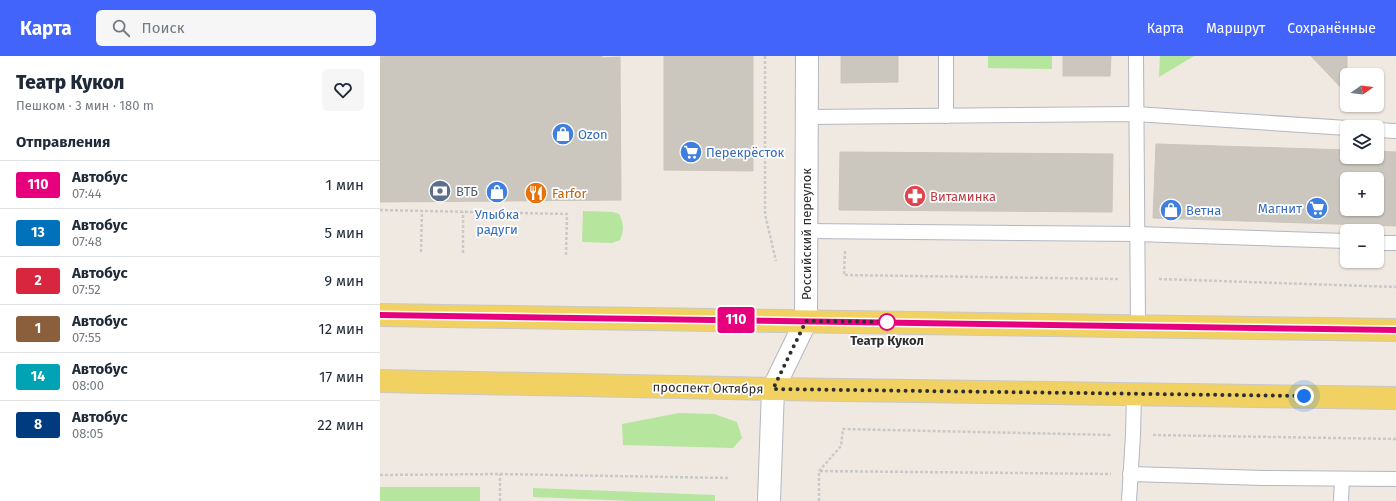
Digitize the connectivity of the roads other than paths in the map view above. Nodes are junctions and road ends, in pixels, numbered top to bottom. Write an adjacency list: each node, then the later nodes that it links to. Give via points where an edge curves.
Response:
1 (807, 56): 6 (street, Российский переулок)
2 (946, 56): 5 (lane)
3 (1136, 56): 4 (lane)
4 (1136, 114): 5 (lane); 7 (lane); 11 (lane)
5 (946, 116): 6 (lane)
6 (807, 117): 10 (street, Российский переулок)
7 (1340, 128)
8 (1384, 130): 9 (lane)
9 (1396, 131)
10 (806, 231): 11 (lane); 16 (street, Российский переулок)
11 (1137, 234): 12 (lane); 17 (lane)
12 (1340, 241)
13 (1384, 243): 14 (lane)
14 (1396, 243)
15 (380, 315): 16 (main road)
16 (806, 321): 17 (main road); 20 (street, Российский переулок)
17 (1138, 326): 18 (main road)
18 (1396, 330)
19 (380, 381): 20 (main road, проспект Октября)
20 (773, 389): 21 (main road, проспект Октября); 26 (street, Российский переулок)
21 (1134, 394): 22 (main road, проспект Октября); 23 (lane, via 1134,435)
22 (1396, 398)
23 (1130, 474): 24 (lane); 27 (lane)
24 (1342, 479): 25 (lane); 28 (lane)
25 (1396, 479)
26 (769, 501)
27 (1129, 501)
28 (1341, 501)

